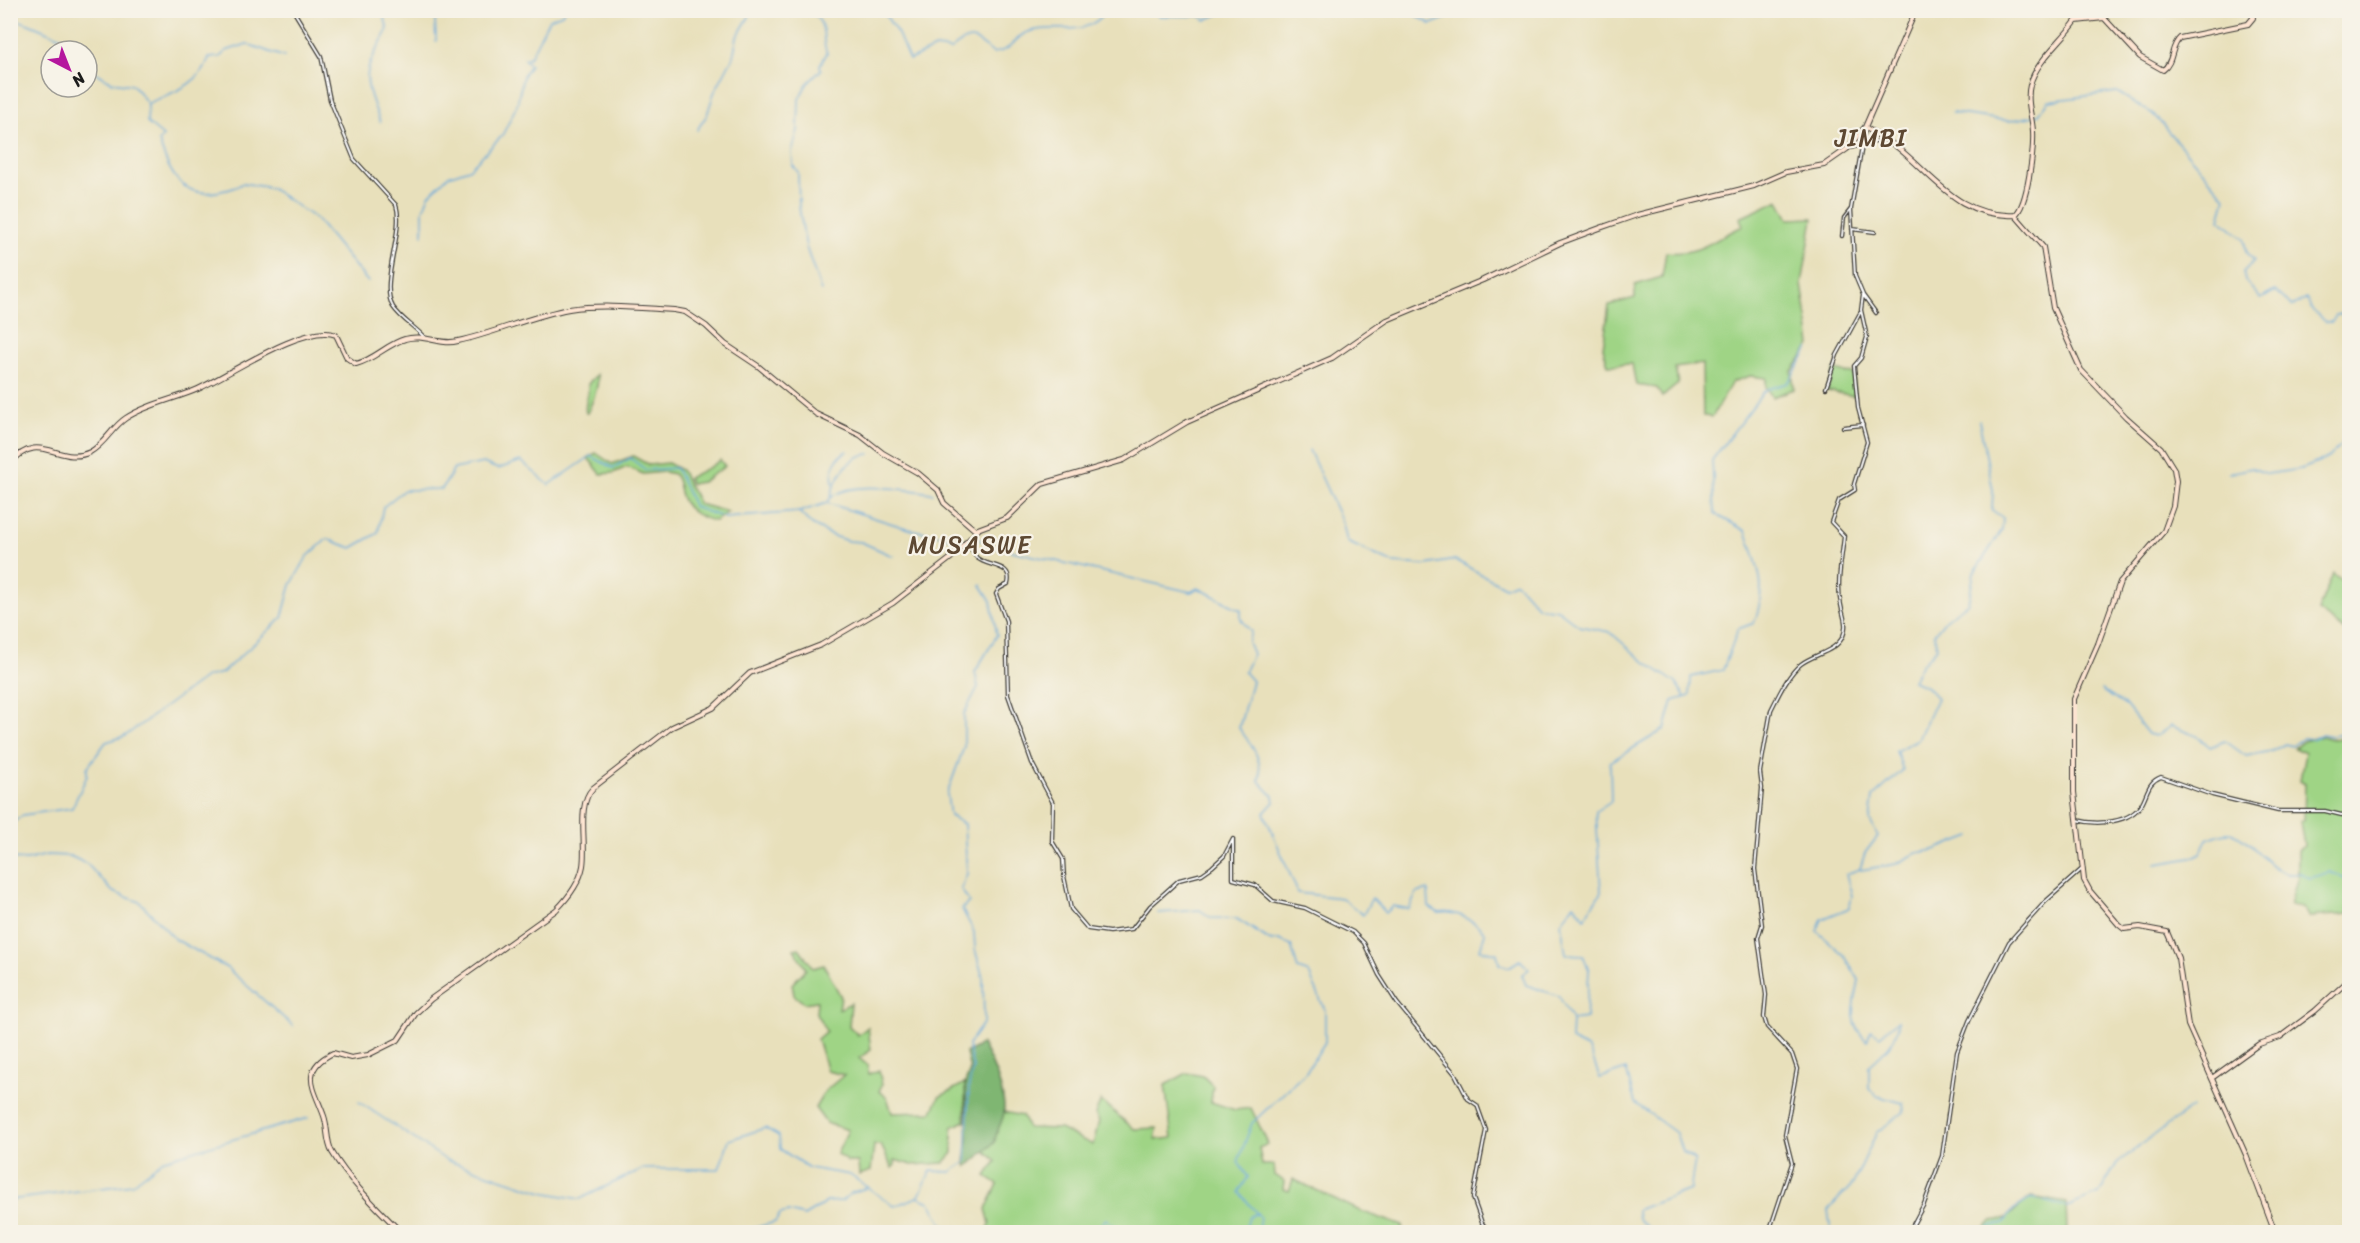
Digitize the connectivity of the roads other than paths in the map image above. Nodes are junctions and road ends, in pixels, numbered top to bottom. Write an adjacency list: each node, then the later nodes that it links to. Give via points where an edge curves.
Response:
1 (294, 10): 16 (street, via 321,56 327,94 352,155 396,205 399,214 392,303)
2 (1916, 10): 4 (main road)
3 (2252, 10): 9 (main road, via 2253,18 2248,24 2180,38 2163,70 2140,57 2103,18 2078,20 2053,48 2030,85 2033,139 2026,194)
4 (1865, 127): 5 (main road); 6 (street); 7 (main road)
5 (1884, 140): 6 (street); 9 (main road, via 1960,202 1980,210)
6 (1861, 144): 7 (street); 8 (street)
7 (1846, 149): 21 (main road, via 1824,165 1786,172 1717,197 1637,216 1560,243 1387,320 1332,358 1188,422 1124,460 1042,484 1007,518)
8 (1851, 209): 10 (street); 12 (street, via 1844,218)
9 (2015, 215): 24 (main road, via 2043,247 2052,308 2081,370 2161,448 2174,469 2176,481 2164,531 2120,582 2074,699)
10 (1852, 230): 11 (street); 13 (street, via 1855,276)
11 (1875, 232)
12 (1842, 236)
13 (1863, 295): 14 (street); 15 (street)
14 (1861, 310): 17 (street, via 1837,355); 18 (street, via 1867,337 1861,358 1854,366)
15 (1876, 313)
16 (424, 337): 20 (main road, via 403,339 356,364 347,358 334,333 292,340 197,389 129,416 86,454 69,455 37,447 23,452); 21 (main road, via 445,344 458,342 570,309 681,310 755,363 815,414 860,435 922,477 969,527)
17 (1826, 388)
18 (1863, 425): 19 (street); 32 (street, via 1868,442 1855,490 1839,500 1830,522 1844,536 1839,595 1845,634 1836,645 1800,664 1775,702 1760,772 1755,869 1762,925 1758,938 1766,995 1764,1018 1774,1035 1786,1044 1797,1070 1785,1136 1792,1163)
19 (1843, 428)
20 (10, 464)
21 (978, 530): 22 (main road)
22 (965, 542): 30 (main road, via 945,563 881,611 820,645 760,666 711,709 672,727 590,792 584,800 583,867 572,890 551,915 431,999 398,1040 368,1055 351,1058 333,1053 314,1071 311,1085 324,1116 332,1152 371,1203); 31 (street, via 978,559 1006,569 1009,574 1008,584 996,594 1006,621 1008,695 1032,763 1053,803 1052,841 1063,859 1075,915 1094,930 1132,929 1179,880 1212,867 1233,839 1233,879 1250,882 1273,901 1305,908 1358,936 1397,1003 1455,1074 1468,1099 1477,1105 1486,1130 1473,1198)
23 (2349, 817): 24 (street, via 2325,811 2278,811 2212,795 2161,777 2152,781 2142,805 2126,817 2107,823)
24 (2077, 820): 25 (main road)
25 (2082, 870): 28 (main road, via 2087,887 2124,929 2149,928 2170,935 2178,958 2188,1025); 33 (street, via 2045,902 2009,942 1970,1020 1957,1052 1942,1156)
26 (2349, 979): 27 (main road, via 2280,1037 2259,1044)
27 (2220, 1073): 28 (main road); 29 (street)
28 (2212, 1078): 29 (main road)
29 (2215, 1085): 34 (main road)
30 (401, 1233)
31 (1489, 1233)
32 (1769, 1233)
33 (1909, 1233)
34 (2275, 1233)

